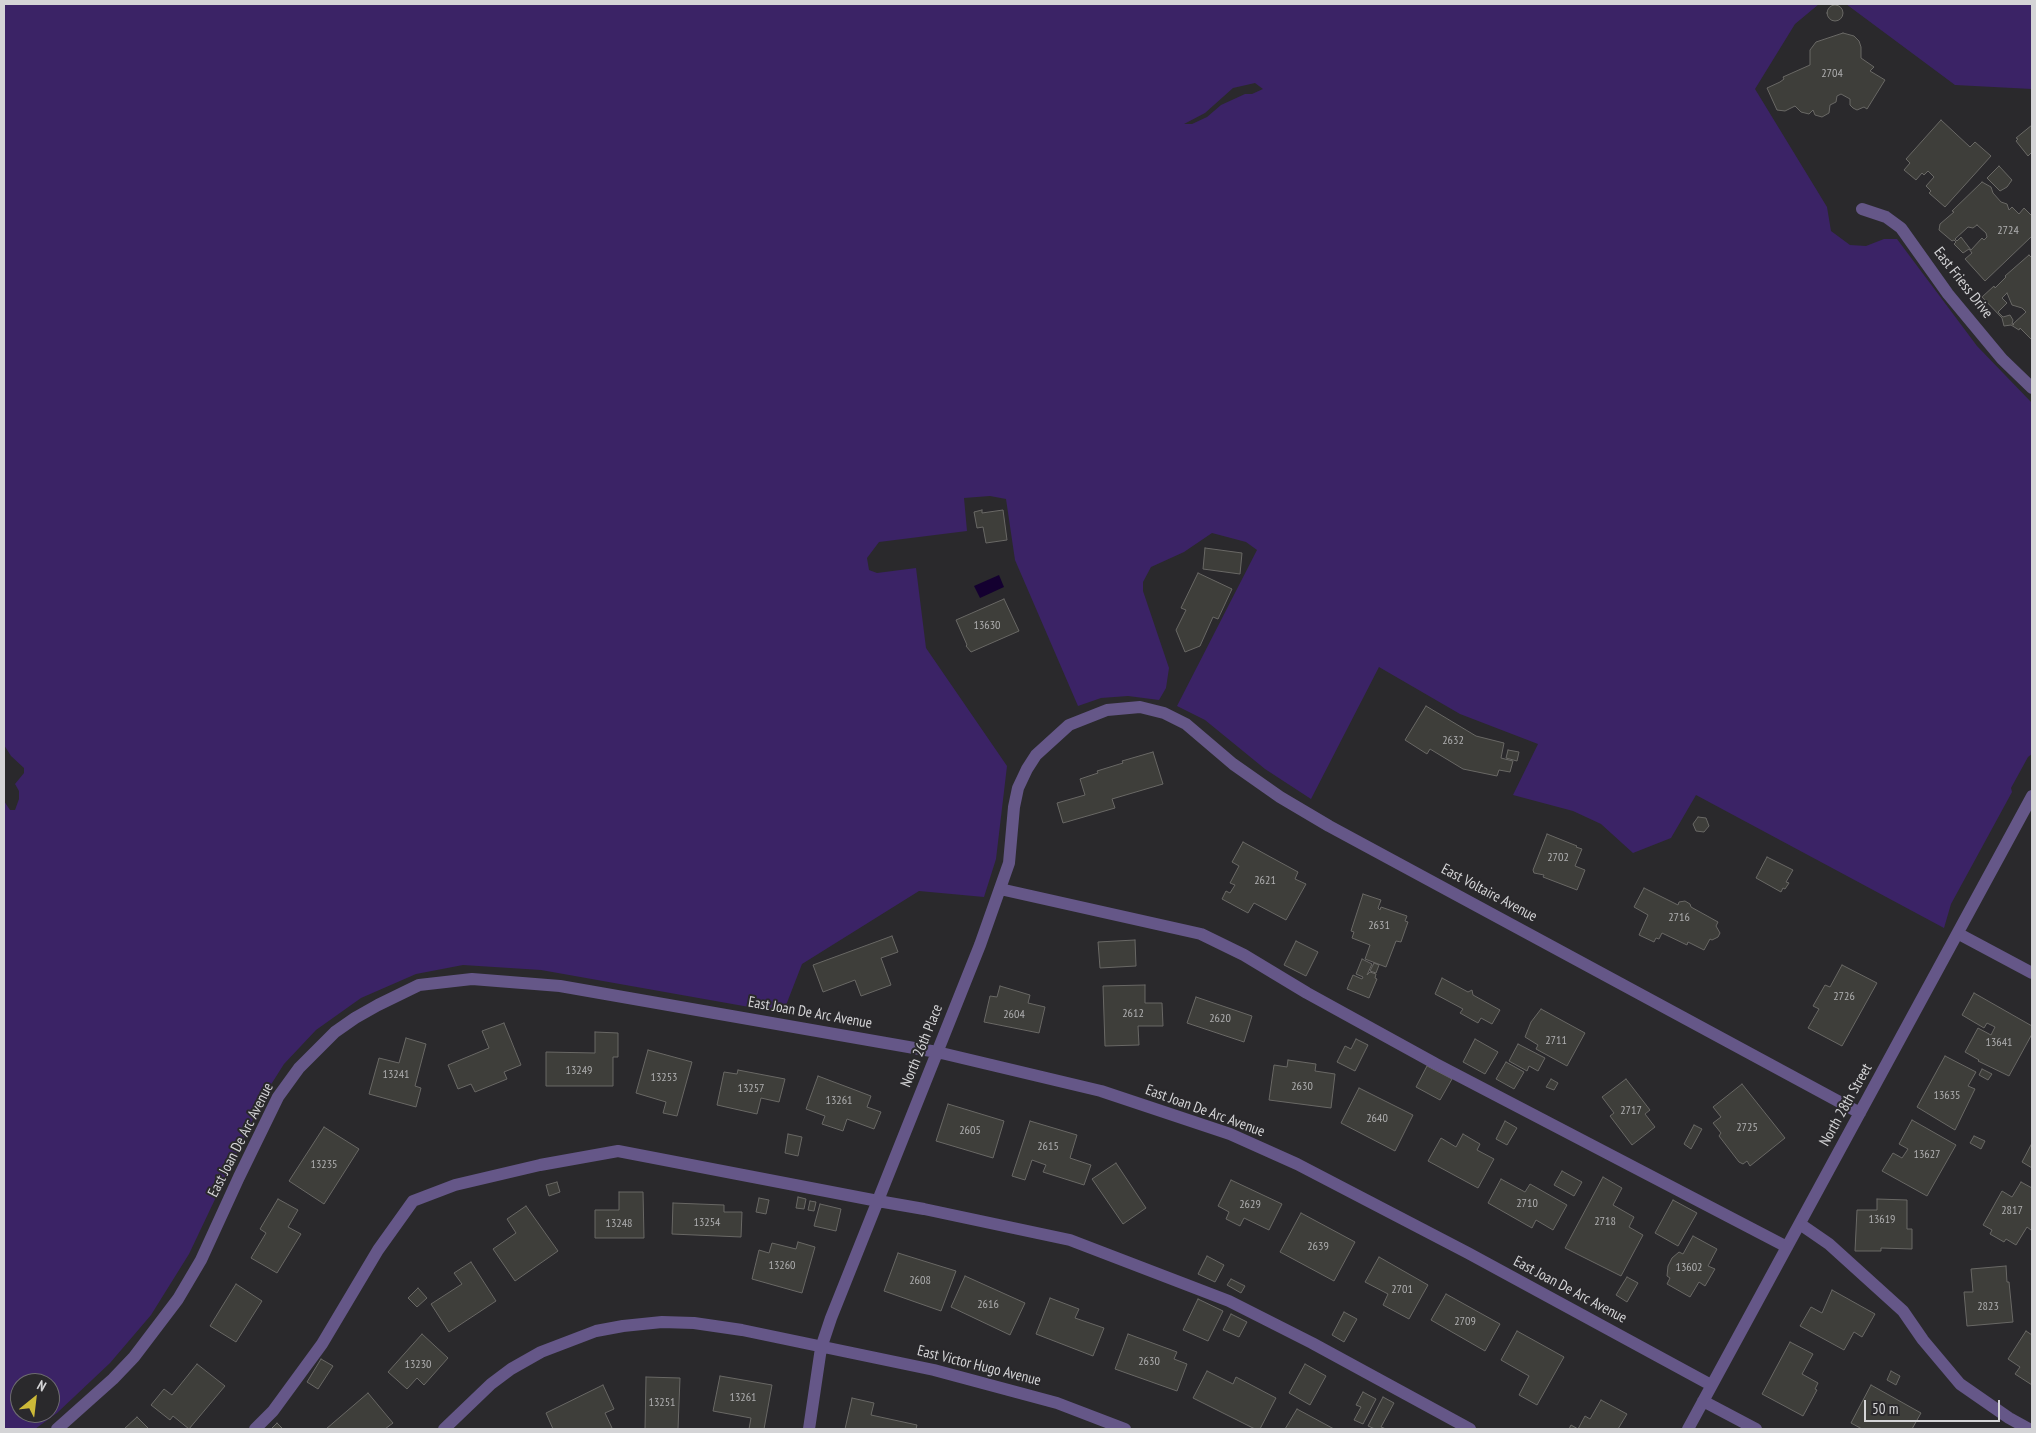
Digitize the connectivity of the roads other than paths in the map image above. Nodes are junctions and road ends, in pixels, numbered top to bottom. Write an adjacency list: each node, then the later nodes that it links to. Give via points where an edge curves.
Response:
1 (1862, 209): 2 (street, East Friess Drive, via 1886,217 1901,228 1948,294)
2 (2032, 388)
3 (1107, 710): 5 (street, North 26th Place, via 1069,725 1036,755 1027,769 1018,788 1009,863); 9 (street, East Voltaire Avenue, via 1140,707 1164,713 1186,724 1233,764 1329,826)
4 (2032, 796): 6 (street, North 28th Street)
5 (1000, 889): 8 (street, North 26th Place); 12 (street, via 1201,934 1436,1064)
6 (1959, 934): 7 (street); 9 (street, North 28th Street)
7 (2032, 973)
8 (937, 1052): 10 (street, North 26th Place); 14 (street, East Joan De Arc Avenue, via 1101,1091 1230,1134 1366,1199); 16 (street, East Joan De Arc Avenue, via 560,986 472,979 419,985 355,1018 335,1032 299,1068 278,1097 202,1260 178,1299 113,1380)
9 (1860, 1113): 11 (street, North 28th Street)
10 (878, 1202): 13 (street, North 26th Place); 17 (street, via 618,1150 540,1165 432,1193 413,1201 378,1250 322,1344 273,1411); 21 (street, via 1070,1240 1229,1301)
11 (1800, 1224): 12 (street, North 28th Street); 24 (street, via 1829,1244 1903,1310 1960,1384)
12 (1787, 1247): 14 (street, North 28th Street)
13 (821, 1348): 18 (street, East Victor Hugo Avenue, via 694,1323 662,1322 596,1331 540,1352 512,1369 490,1384); 19 (street, North 26th Place); 20 (street, East Victor Hugo Avenue, via 1011,1389)
14 (1711, 1385): 15 (street, North 28th Street)
15 (1703, 1400): 22 (street, North 28th Street); 23 (street)
16 (57, 1429)
17 (255, 1429)
18 (444, 1429)
19 (808, 1429)
20 (1125, 1429)
21 (1470, 1429)
22 (1688, 1429)
23 (1756, 1429)
24 (2029, 1429)

